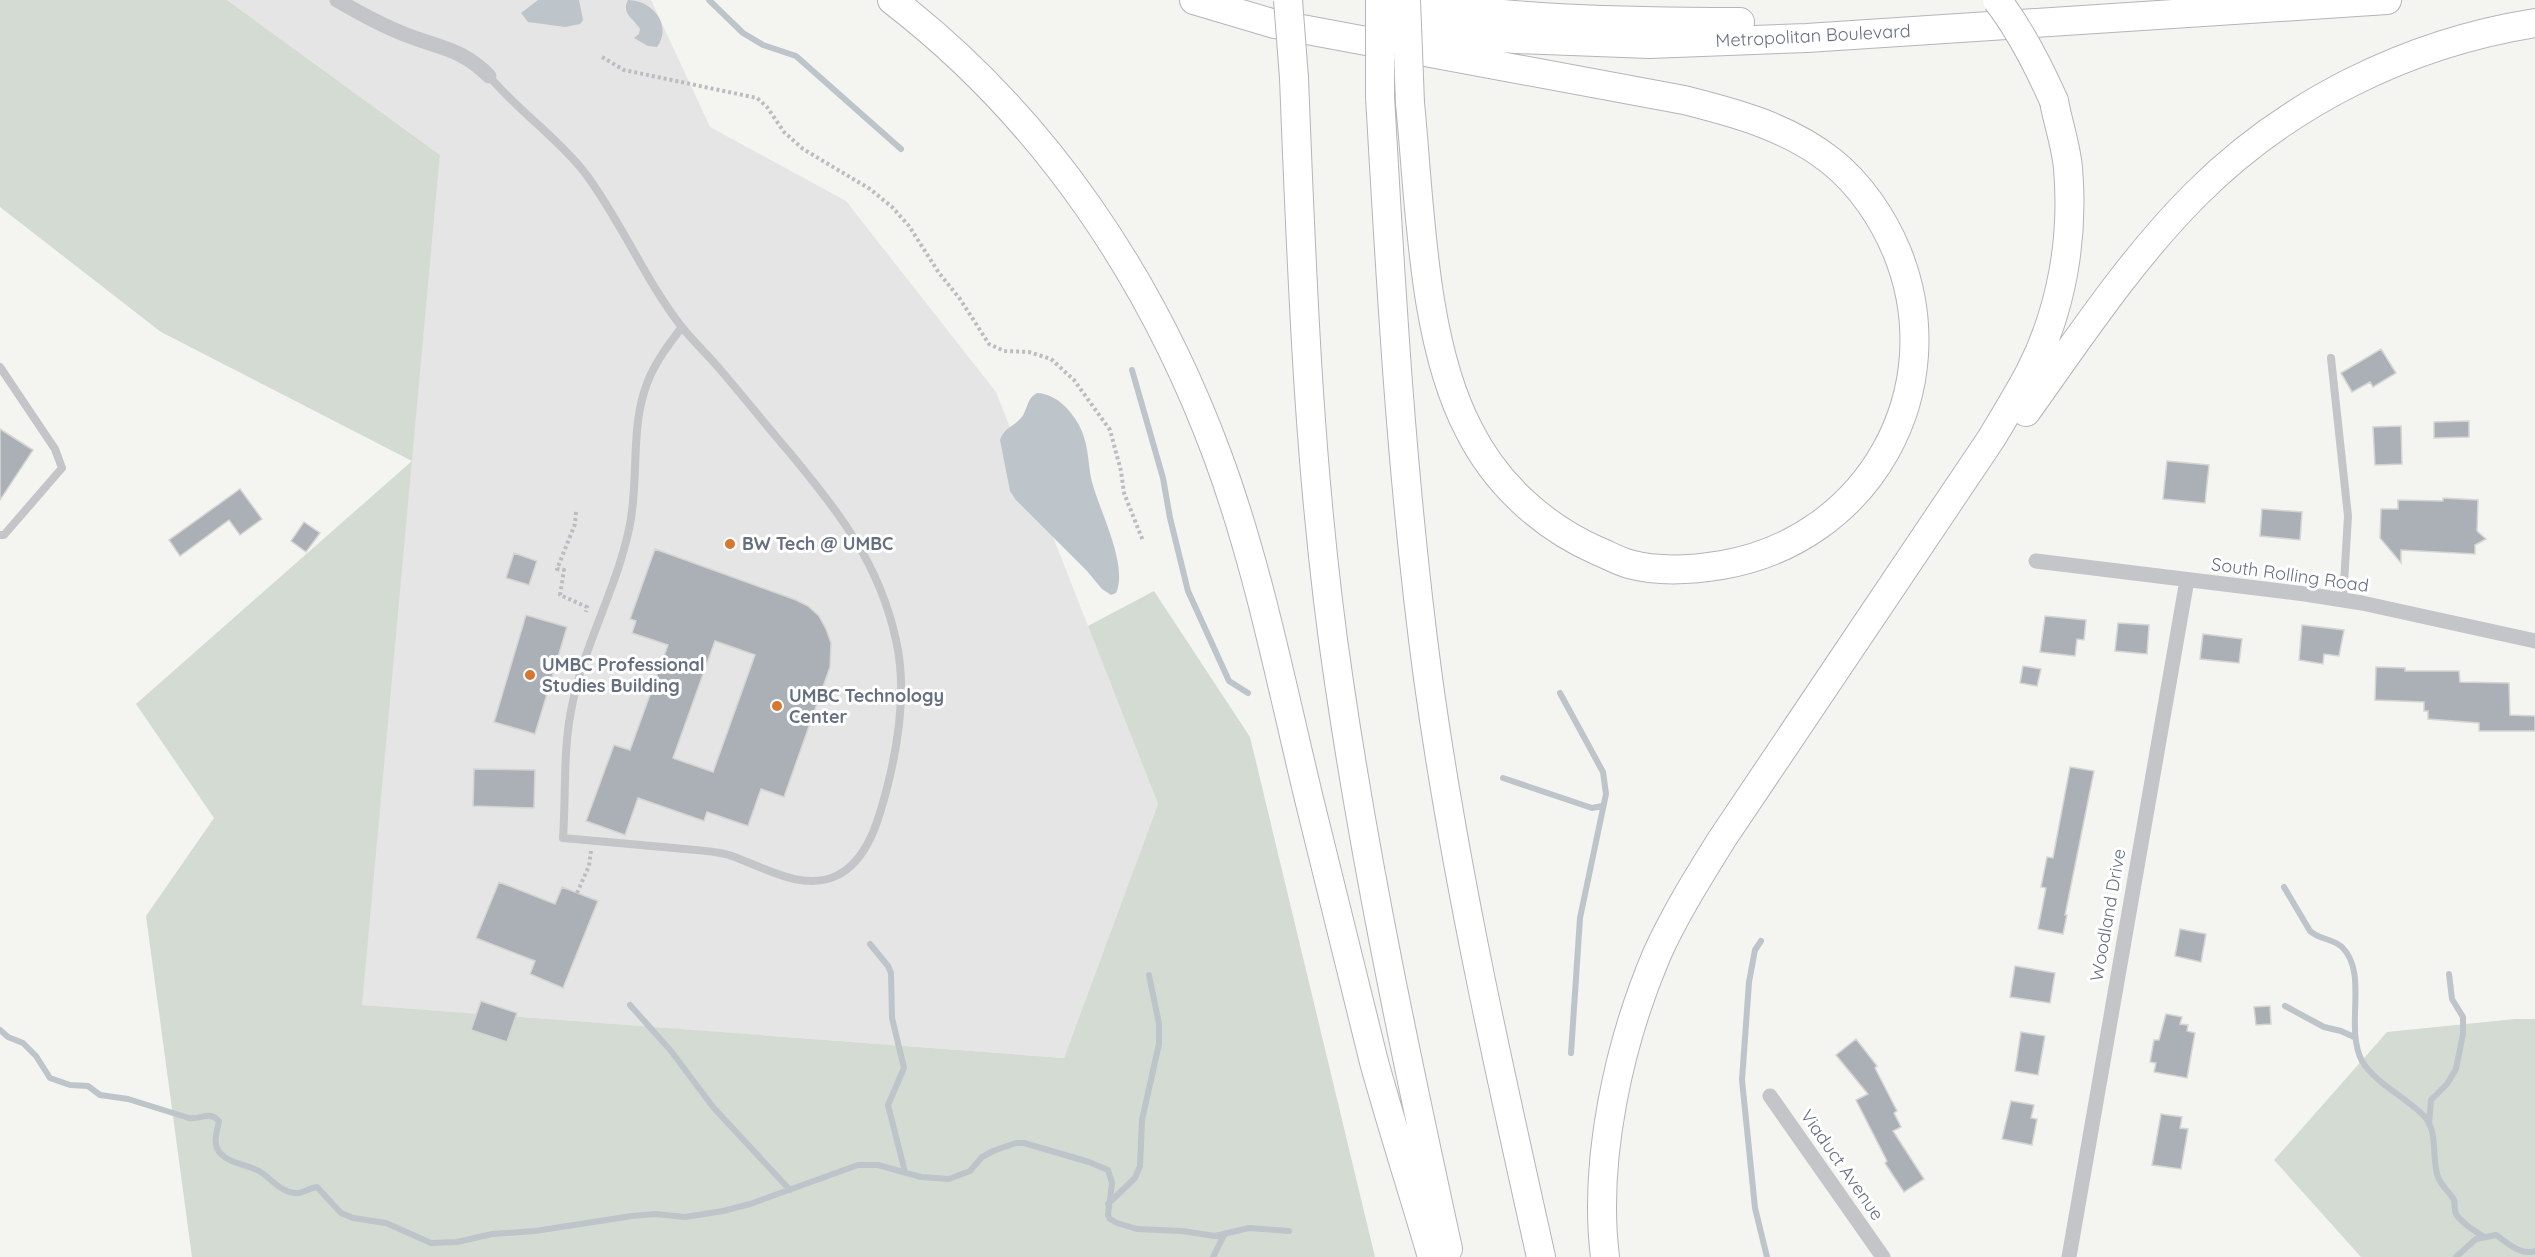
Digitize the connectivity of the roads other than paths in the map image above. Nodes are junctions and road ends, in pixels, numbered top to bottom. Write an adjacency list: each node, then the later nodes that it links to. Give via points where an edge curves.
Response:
1 (337, 0): 14 (street, via 411,37 464,55)
2 (892, 0): 26 (highway, via 954,54 1041,144 1118,248 1185,372 1247,545 1375,1064)
3 (1194, 0): 9 (highway, bridge, via 1275,24 1684,100 1747,116 1796,138 1832,162 1866,198 1891,237 1908,278 1915,324 1912,377 1902,419 1878,466 1848,503 1782,548 1744,561 1668,570 1630,564 1593,549 1553,528 1522,502 1495,471 1469,431 1452,393 1439,342 1426,269 1410,103)
4 (1240, 0): 12 (highway, Metropolitan Boulevard, via 1399,30 1650,44)
5 (1288, 0): 15 (highway, bridge)
6 (1293, 0): 15 (highway, bridge)
7 (1380, 0): 28 (highway, bridge, via 1380,96 1394,354 1428,679 1489,1026)
8 (1395, 0): 12 (highway, via 1517,17)
9 (1406, 0)
10 (1997, 0): 23 (highway, bridge, via 2034,57 2054,101 2068,166 2070,218 2064,269 2054,313 2030,372 1991,439)
11 (2387, 0): 12 (highway, Metropolitan Boulevard)
12 (2061, 22)
13 (2535, 23): 23 (highway, via 2439,45 2330,93 2285,120 2196,194 2116,287)
14 (489, 76): 16 (lane, via 583,171 610,209 646,276)
15 (1294, 78): 27 (highway, via 1305,351 1338,680 1367,856)
16 (682, 327): 16 (lane, via 848,525 867,556 897,641 901,679 897,751 883,806 859,859 836,876 813,882 787,878 726,854 562,838 571,711 629,530 639,414 647,382)
17 (2331, 358): 22 (lane, via 2348,516)
18 (0, 367): 19 (lane, via 55,449 62,468)
19 (0, 535)
20 (2036, 561): 21 (street, South Rolling Road)
21 (2187, 580): 22 (street, South Rolling Road); 31 (street, Woodland Drive)
22 (2343, 600): 24 (street, South Rolling Road)
23 (1879, 608): 29 (highway, via 1722,838 1658,953 1637,1005 1611,1111 1603,1181)
24 (2535, 641)
25 (1770, 1096): 30 (street, Viaduct Avenue)
26 (1432, 1257)
27 (1449, 1257)
28 (1541, 1257)
29 (1605, 1257)
30 (1883, 1257)
31 (2068, 1257)

